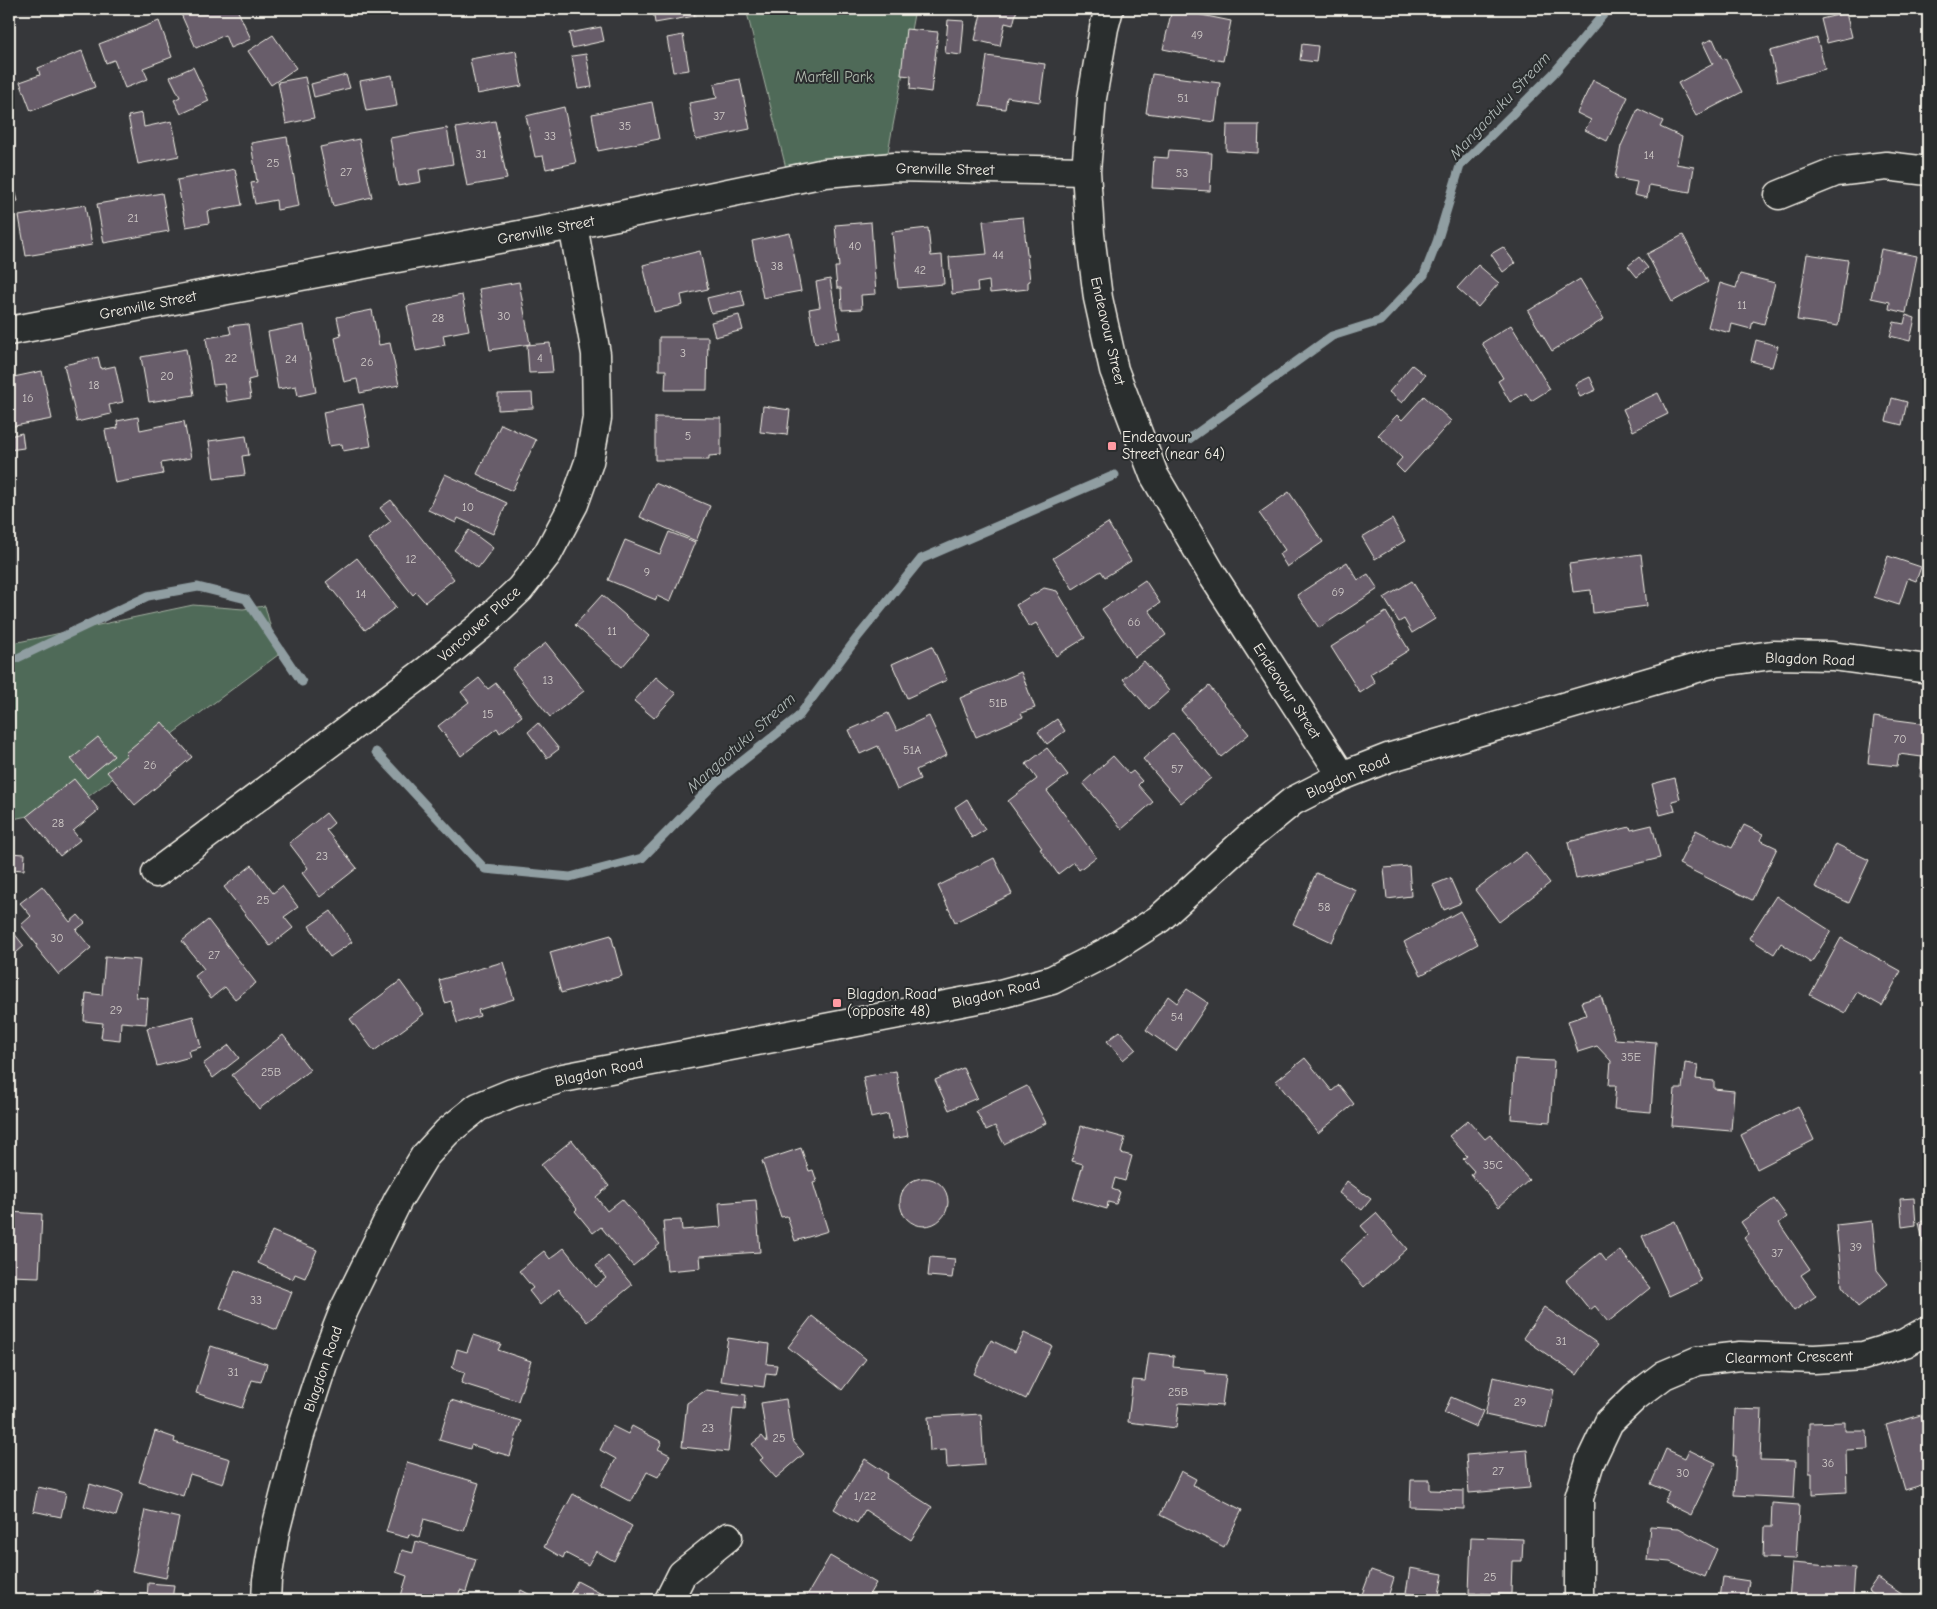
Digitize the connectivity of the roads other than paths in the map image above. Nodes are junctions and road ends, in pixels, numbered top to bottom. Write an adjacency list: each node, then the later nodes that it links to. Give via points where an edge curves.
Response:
1 (1109, 9): 2 (street, Endeavour Street, via 1092,98)
2 (1086, 171): 5 (street, Grenville Street, via 894,167 825,173); 8 (street, Endeavour Street, via 1098,298 1114,370 1154,475 1213,576)
3 (1928, 171): 4 (street, via 1886,166 1836,172)
4 (1780, 195)
5 (573, 225): 6 (street, Grenville Street); 9 (street, Vancouver Place, via 596,354 597,418 586,471 574,504 548,553 520,589 426,671)
6 (9, 331)
7 (1928, 669): 8 (street, Blagdon Road, via 1832,656 1772,655 1714,663 1388,758)
8 (1342, 776): 12 (street, Blagdon Road, via 1293,801 1159,919 1107,952 1052,980 993,996 563,1078 478,1107 447,1132 424,1157 398,1200 344,1310 299,1438 275,1532)
9 (156, 873)
10 (1928, 1330): 14 (street, Clearmont Crescent, via 1905,1343 1863,1356 1814,1359 1740,1356 1697,1361 1664,1375 1635,1396 1609,1422 1590,1462 1579,1498)
11 (728, 1537): 13 (street, via 682,1574)
12 (266, 1600)
13 (668, 1600)
14 (1579, 1600)

